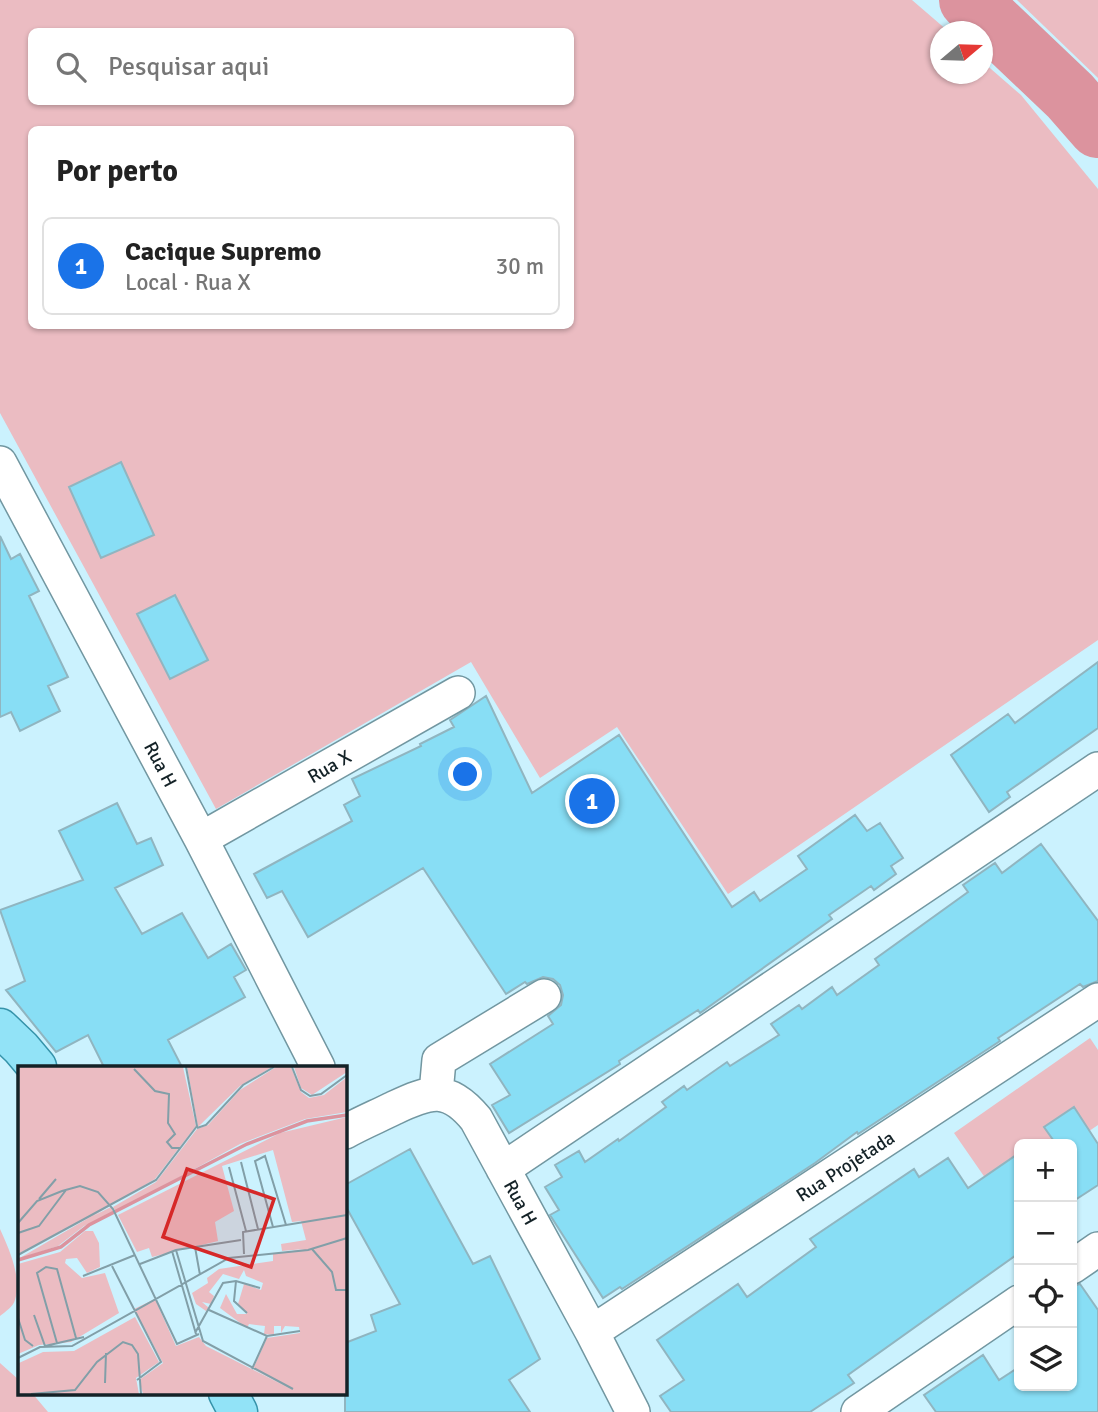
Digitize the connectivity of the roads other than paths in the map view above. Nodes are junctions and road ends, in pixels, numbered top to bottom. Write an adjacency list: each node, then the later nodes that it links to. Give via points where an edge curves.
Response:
1 (0, 463): 2 (street, Rua H)
2 (11, 509): 5 (street, Rua H)
3 (458, 692): 5 (street, Rua X)
4 (1098, 769): 13 (street)
5 (201, 839): 10 (street, Rua H)
6 (544, 996): 11 (street, via 439,1059)
7 (1098, 1000): 17 (street, Rua Projetada)
8 (0, 1028): 9 (main road)
9 (36, 1066)
10 (317, 1066)
11 (436, 1093): 12 (street); 13 (street, Rua H, via 458,1100 468,1109)
12 (346, 1127)
13 (503, 1169): 17 (street, Rua H)
14 (1098, 1249): 15 (street)
15 (1075, 1265)
16 (1014, 1305): 21 (street)
17 (592, 1332): 20 (street, Rua H)
18 (229, 1394): 19 (main road)
19 (238, 1412)
20 (633, 1412)
21 (858, 1412)

